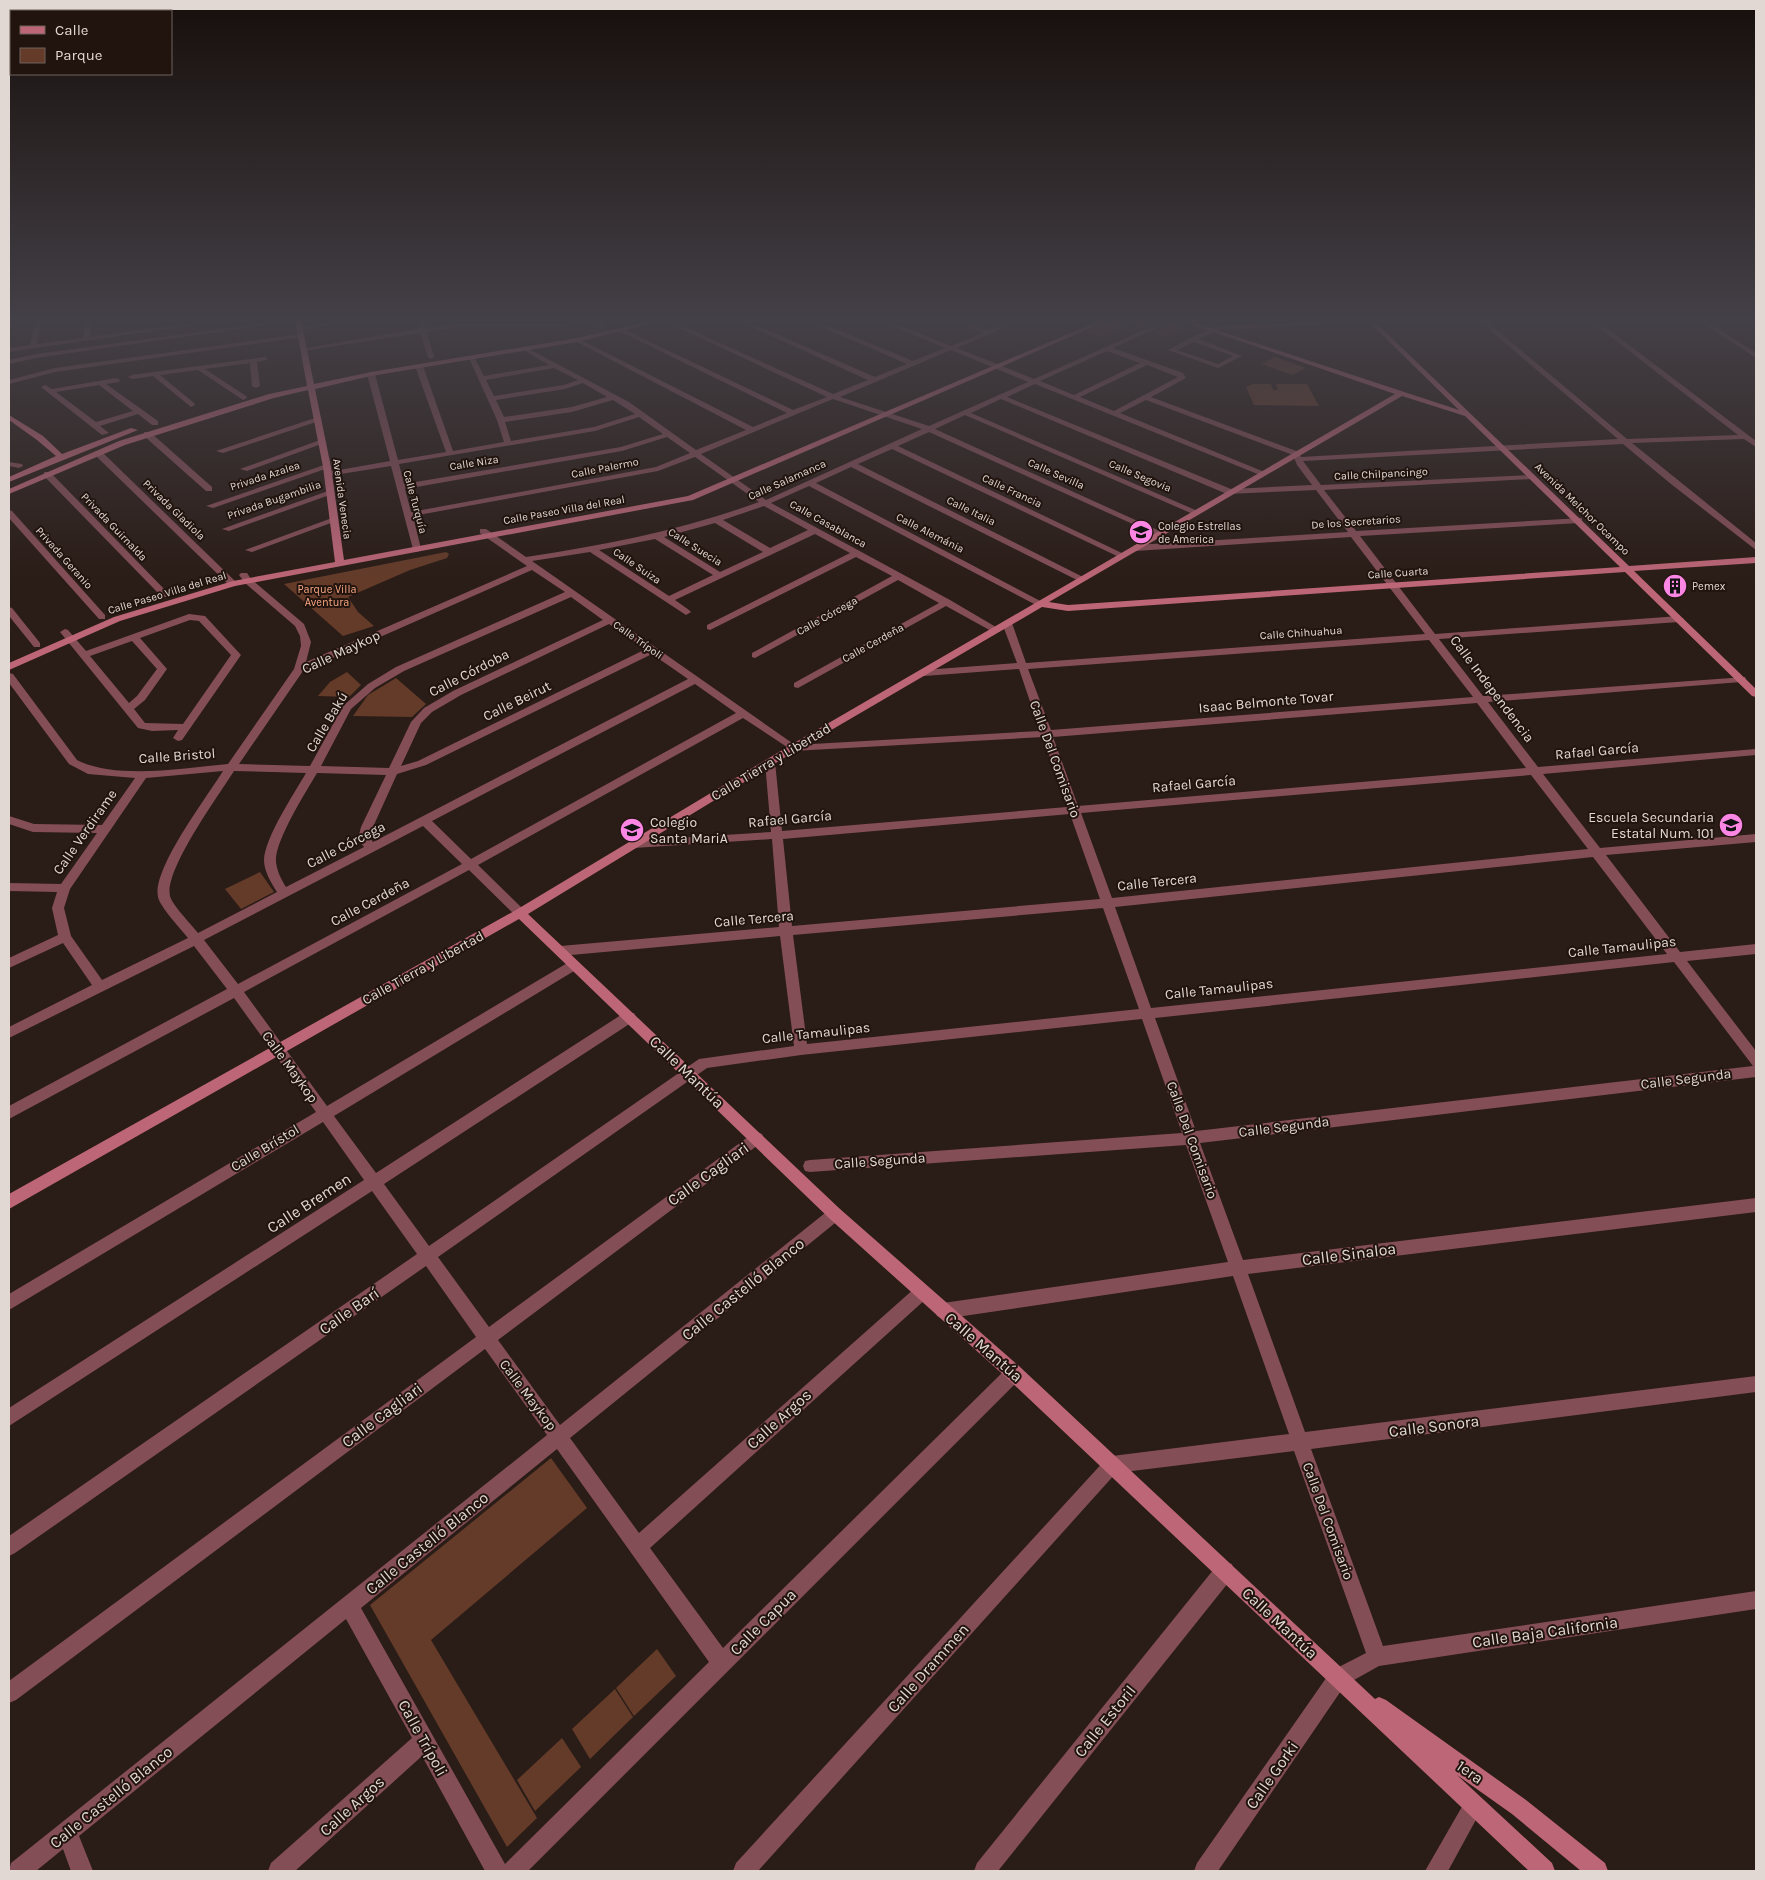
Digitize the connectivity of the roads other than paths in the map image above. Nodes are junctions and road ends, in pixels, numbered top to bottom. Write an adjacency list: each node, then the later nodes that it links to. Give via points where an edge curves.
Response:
1 (72, 408): 37 (street)
2 (135, 408): 26 (street)
3 (209, 408): 36 (street)
4 (230, 408): 41 (street)
5 (316, 408): 34 (street, Avenida Venecia)
6 (379, 408): 56 (street, Calle Turquía)
7 (434, 408): 52 (street)
8 (495, 408): 35 (street)
9 (575, 408): 35 (street)
10 (631, 408): 30 (street, Calle Casablanca)
11 (709, 408): 39 (street)
12 (782, 408): 31 (street)
13 (808, 408): 31 (street, Calle Palermo)
14 (865, 408): 27 (street, Calle Sevilla)
15 (893, 408): 27 (street, Calle Paseo Villa del Real)
16 (978, 408): 28 (street, Calle Salamanca)
17 (1027, 408): 72 (street)
18 (1102, 408): 29 (street)
19 (1126, 408): 29 (street)
20 (1172, 408): 55 (street)
21 (1378, 408): 55 (street, Calle Tierra y Libertad)
22 (1445, 408): 32 (street)
23 (1459, 408): 32 (street, Avenida Melchor Ocampo)
24 (1587, 408): 44 (street)
25 (1707, 408): 43 (street)
26 (140, 411): 36 (street); 37 (street)
27 (880, 413): 38 (street, Calle Sevilla); 65 (street, Calle Paseo Villa del Real)
28 (966, 413): 38 (street, Calle Salamanca); 76 (street, Calle Segovia)
29 (1115, 413): 63 (street)
30 (641, 414): 42 (street, Calle Casablanca); 46 (street, Privada Azalea, via 595,429)
31 (795, 414): 39 (street, Calle Palermo)
32 (1466, 415): 49 (street, Avenida Melchor Ocampo)
33 (9, 417): 54 (street)
34 (318, 420): 45 (street, Avenida Venecia); 50 (street)
35 (501, 420): 46 (street)
36 (162, 421): 54 (street)
37 (95, 425): 40 (street)
38 (929, 429): 48 (street, Calle Salamanca); 85 (street, Calle Sevilla)
39 (754, 431): 53 (street, Calle Palermo)
40 (105, 433)
41 (147, 434): 51 (street); 70 (street)
42 (669, 434): 53 (street, Calle Casablanca); 68 (street, Calle Niza, via 622,449)
43 (1745, 437): 44 (street); 47 (street)
44 (1627, 441): 49 (street); 89 (street)
45 (323, 442): 60 (street); 61 (street, Avenida Venecia)
46 (508, 443): 52 (street, Privada Azalea)
47 (1756, 445)
48 (892, 446): 58 (street, Calle Salamanca); 95 (street, Calle Francia)
49 (1503, 448): 55 (street); 64 (street, Avenida Melchor Ocampo)
50 (220, 451)
51 (98, 453): 62 (street); 105 (street, Privada Gladiola)
52 (450, 453): 56 (street, Privada Azalea)
53 (698, 454): 65 (street, Calle Casablanca); 78 (street, Calle Palermo, via 658,469 621,477)
54 (61, 457): 66 (street)
55 (1298, 457): 63 (street, Calle Tierra y Libertad); 69 (street, Calle Independencia, via 1301,466)
56 (393, 463): 61 (street, Privada Azalea); 68 (street, Calle Turquía)
57 (9, 464): 59 (street)
58 (851, 464): 67 (street, Calle Salamanca); 104 (street, Calle Italia)
59 (19, 466)
60 (244, 469)
61 (328, 470): 73 (street, Avenida Venecia); 75 (street, Privada Azalea)
62 (47, 474): 71 (street); 108 (street, Privada Guirnalda)
63 (1262, 474): 72 (street, Calle Tierra y Libertad)
64 (1532, 477): 69 (street, Calle Chilpancingo); 80 (street, Avenida Melchor Ocampo)
65 (731, 478): 74 (street, Calle Casablanca); 84 (street, Calle Paseo Villa del Real, via 690,498 670,503)
66 (9, 480)
67 (809, 483): 74 (street, Calle Salamanca); 111 (street, Calle Alemánia)
68 (400, 487): 78 (street, Calle Turquía)
69 (1319, 488): 72 (street, Calle Chilpancingo); 86 (street, Calle Independencia)
70 (209, 489)
71 (9, 492)
72 (1230, 492): 76 (street, Calle Tierra y Libertad)
73 (331, 493): 79 (street, Avenida Venecia); 82 (street, Privada Bugambilia)
74 (766, 503): 81 (street, Calle Salamanca); 83 (street, Calle Casablanca)
75 (210, 506)
76 (1196, 512): 85 (street, Calle Tierra y Libertad)
77 (9, 513): 114 (street, Privada Geranio)
78 (407, 515): 88 (street, Calle Turquía)
79 (335, 520): 91 (street); 98 (street, Avenida Venecia)
80 (1579, 520): 86 (street, De los Secretarios); 100 (street, Avenida Melchor Ocampo)
81 (718, 521): 87 (street, Calle Salamanca); 93 (street)
82 (226, 529)
83 (816, 530): 93 (street); 94 (street, Calle Casablanca)
84 (485, 533): 88 (street, Calle Paseo Villa del Real); 96 (street, Calle Trípoli)
85 (1160, 533): 90 (street, Calle Tierra y Libertad)
86 (1352, 533): 90 (street, De los Secretarios); 106 (street, Calle Independencia)
87 (658, 537): 92 (street, Calle Salamanca); 101 (street, Calle Suecia)
88 (416, 546): 98 (street, Calle Paseo Villa del Real)
89 (1756, 546)
90 (1135, 548): 95 (street, Calle Tierra y Libertad)
91 (249, 550)
92 (593, 550): 96 (street, Calle Salamanca); 109 (street, Calle Suiza)
93 (770, 552): 101 (street)
94 (857, 553): 102 (street, Calle Casablanca); 118 (street)
95 (1122, 555): 104 (street, Calle Tierra y Libertad)
96 (524, 560): 99 (street, Calle Trípoli)
97 (1756, 560): 100 (street, Calle Cuarta)
98 (339, 561): 103 (street, Calle Paseo Villa del Real)
99 (533, 566): 107 (street, Calle Trípoli); 130 (street, Calle Maykop)
100 (1629, 569): 106 (street, Calle Cuarta); 115 (street, Avenida Melchor Ocampo)
101 (720, 576): 109 (street)
102 (899, 576): 110 (street, Calle Casablanca); 126 (street, Calle Córcega)
103 (246, 578): 105 (street, Calle Paseo Villa del Real); 130 (street, via 299,624 306,634 308,644)
104 (1082, 579): 111 (street, Calle Tierra y Libertad)
105 (230, 582): 108 (street, Calle Paseo Villa del Real); 120 (street, Calle Paseo Villa del Real)
106 (1392, 585): 111 (street, Calle Cuarta, via 1068,608); 122 (street, Calle Independencia)
107 (571, 593): 116 (street, Calle Trípoli); 147 (street, Calle Bakú, via 374,682 348,708)
108 (166, 595): 114 (street, Calle Paseo Villa del Real)
109 (668, 600): 113 (street, Calle Suiza)
110 (947, 602): 119 (street, Calle Casablanca); 135 (street, Calle Cerdeña)
111 (1041, 604): 117 (street, Calle Tierra y Libertad)
112 (9, 610): 123 (street)
113 (686, 612)
114 (102, 617): 120 (street, Calle Paseo Villa del Real)
115 (1679, 619): 122 (street, Calle Chihuahua); 133 (street, Avenida Melchor Ocampo)
116 (610, 620): 124 (street, Calle Trípoli); 148 (street, Calle Córdoba, via 457,692 428,710 416,722)
117 (1008, 623): 119 (street, Calle Tierra y Libertad); 129 (street, Calle Del Comisario)
118 (710, 627)
119 (996, 630): 131 (street, Calle Tierra y Libertad)
120 (67, 635): 123 (street, Calle Paseo Villa del Real); 125 (street); 128 (street, Calle Paseo Villa del Real)
121 (133, 636): 125 (street); 138 (street, via 162,669 141,698); 140 (street, via 197,616 236,654)
122 (1433, 636): 129 (street, Calle Chihuahua); 137 (street, Calle Independencia)
123 (37, 644): 127 (street, Calle Paseo Villa del Real)
124 (652, 650): 134 (street, Calle Trípoli); 148 (street, Calle Beirut, via 422,763)
125 (84, 655): 138 (street)
126 (755, 655)
127 (9, 658)
128 (9, 667)
129 (1023, 668): 131 (street, Calle Chihuahua); 141 (street, Calle Del Comisario)
130 (299, 669): 146 (street, Calle Maykop)
131 (924, 673): 143 (street, Calle Tierra y Libertad)
132 (9, 676): 150 (street, Calle Bristol, via 73,762 88,770)
133 (1741, 679): 136 (street, Avenida Melchor Ocampo); 137 (street, Isaac Belmonte Tovar)
134 (695, 680): 139 (street, Calle Trípoli); 153 (street, Calle Córcega)
135 (798, 685)
136 (1756, 694)
137 (1480, 699): 141 (street, Isaac Belmonte Tovar); 149 (street, Calle Independencia)
138 (128, 709): 140 (street, via 142,726)
139 (743, 713): 143 (street, Calle Trípoli); 160 (street, Calle Cerdeña)
140 (185, 727): 142 (street)
141 (1046, 734): 143 (street, Isaac Belmonte Tovar); 151 (street, Calle Del Comisario)
142 (178, 738)
143 (793, 748): 145 (street, Calle Tierra y Libertad)
144 (1756, 752): 149 (street, Rafael García)
145 (770, 762): 155 (street); 157 (street, Calle Tierra y Libertad)
146 (231, 767): 147 (street, Calle Bristol); 150 (street, Calle Bristol); 168 (street, Calle Maykop, via 171,863 164,882 164,898)
147 (314, 770): 148 (street, Calle Bristol); 163 (street, Calle Bakú, via 277,836 270,860 274,878)
148 (392, 772): 158 (street, Calle Córdoba, via 367,826 364,839)
149 (1535, 772): 151 (street, Rafael García); 159 (street, Calle Independencia)
150 (143, 775): 154 (street, Calle Verdirame)
151 (1073, 809): 155 (street, Rafael García); 164 (street, Calle Del Comisario)
152 (9, 820): 154 (street, via 33,828)
153 (425, 821): 158 (street, Calle Córcega); 160 (street, Calle Mantúa)
154 (107, 829): 162 (street, Calle Verdirame)
155 (778, 836): 157 (street, Rafael García); 166 (street)
156 (1756, 838): 159 (street, Calle Tercera)
157 (634, 844): 165 (street, Calle Tierra y Libertad)
158 (372, 848): 163 (street, Calle Córcega)
159 (1598, 852): 164 (street, Calle Tercera); 171 (street, Calle Independencia)
160 (469, 865): 165 (street, Calle Mantúa); 175 (street, Calle Cerdeña)
161 (9, 886): 162 (street)
162 (64, 888): 167 (street, Calle Verdirame, via 58,908)
163 (284, 894): 168 (street, Calle Córcega)
164 (1107, 903): 166 (street, Calle Tercera); 176 (street, Calle Del Comisario)
165 (520, 913): 170 (street, Calle Mantúa); 179 (street, Calle Tierra y Libertad)
166 (786, 932): 170 (street, Calle Tercera); 180 (street)
167 (66, 936): 172 (street); 174 (street, Calle Verdirame)
168 (196, 939): 174 (street, Calle Córcega); 175 (street, Calle Maykop)
169 (1756, 949): 171 (street, Calle Tamaulipas)
170 (560, 951): 173 (street, Calle Mantúa)
171 (1676, 958): 176 (street, Calle Tamaulipas); 181 (street, Calle Independencia)
172 (10, 962)
173 (574, 965): 177 (street, Calle Mantúa); 185 (street, Calle Brístol)
174 (100, 987): 178 (street, Calle Córcega)
175 (236, 991): 179 (street, Calle Maykop); 184 (street, Calle Cerdeña)
176 (1146, 1013): 180 (street, Calle Tamaulipas); 187 (street, Calle Del Comisario)
177 (629, 1017): 183 (street, Calle Mantúa); 189 (street, Calle Bremen)
178 (9, 1033)
179 (277, 1050): 185 (street, Calle Maykop); 190 (street, Calle Tierra y Libertad)
180 (801, 1050): 183 (street, Calle Tamaulipas, via 716,1060 704,1063)
181 (1756, 1061)
182 (1756, 1071): 187 (street, Calle Segunda)
183 (689, 1074): 186 (street, Calle Mantúa); 193 (street, Calle Barí)
184 (9, 1113)
185 (324, 1113): 189 (street, Calle Maykop); 196 (street, Calle Brístol)
186 (757, 1138): 192 (street, Calle Mantúa); 198 (street, Calle Cagliari)
187 (1192, 1138): 188 (street, Calle Segunda); 194 (street, Calle Del Comisario)
188 (810, 1166)
189 (374, 1182): 193 (street, Calle Maykop); 201 (street, Calle Bremen)
190 (9, 1202)
191 (1756, 1205): 194 (street, Calle Sinaloa)
192 (835, 1214): 195 (street, Calle Mantúa); 202 (street, Calle Castelló Blanco)
193 (427, 1258): 198 (street, Calle Maykop); 206 (street, Calle Barí)
194 (1238, 1268): 197 (street, Calle Sinaloa); 203 (street, Calle Del Comisario)
195 (921, 1292): 197 (street, Calle Mantúa); 205 (street, Calle Argos)
196 (9, 1303)
197 (942, 1311): 199 (street, Calle Mantúa)
198 (485, 1338): 202 (street, Calle Maykop); 213 (street, Calle Cagliari)
199 (1014, 1373): 204 (street, Calle Mantúa); 211 (street, Calle Capua)
200 (1756, 1384): 203 (street, Calle Sonora)
201 (9, 1418)
202 (560, 1438): 205 (street, Calle Maykop); 209 (street, Calle Castelló Blanco)
203 (1300, 1443): 204 (street, Calle Sonora); 210 (street, Calle Del Comisario)
204 (1112, 1465): 207 (street, Calle Mantúa); 222 (street, Calle Drammen)
205 (638, 1546): 211 (street, Calle Maykop)
206 (9, 1547)
207 (1225, 1572): 212 (street, Calle Mantúa); 223 (street, Calle Estoril)
208 (1756, 1600): 210 (street, Calle Baja California)
209 (349, 1605): 214 (street, Calle Trípoli); 216 (street, Calle Castelló Blanco)
210 (1376, 1657): 212 (street, Calle Baja California)
211 (722, 1663): 221 (street, Calle Capua)
212 (1338, 1678): 215 (street, Calle Mantúa); 224 (street, Calle Gorki); 227 (street, 1era, via 1519,1806)
213 (9, 1693)
214 (424, 1741): 219 (street, Calle Argos); 220 (street, Calle Trípoli)
215 (1474, 1805): 225 (street); 226 (street, Calle Mantúa)
216 (67, 1832): 217 (street, Calle Castelló Blanco); 218 (street)
217 (19, 1871)
218 (82, 1871)
219 (279, 1871)
220 (497, 1871)
221 (513, 1871)
222 (744, 1871)
223 (985, 1871)
224 (1205, 1871)
225 (1436, 1871)
226 (1544, 1871)
227 (1597, 1871)

